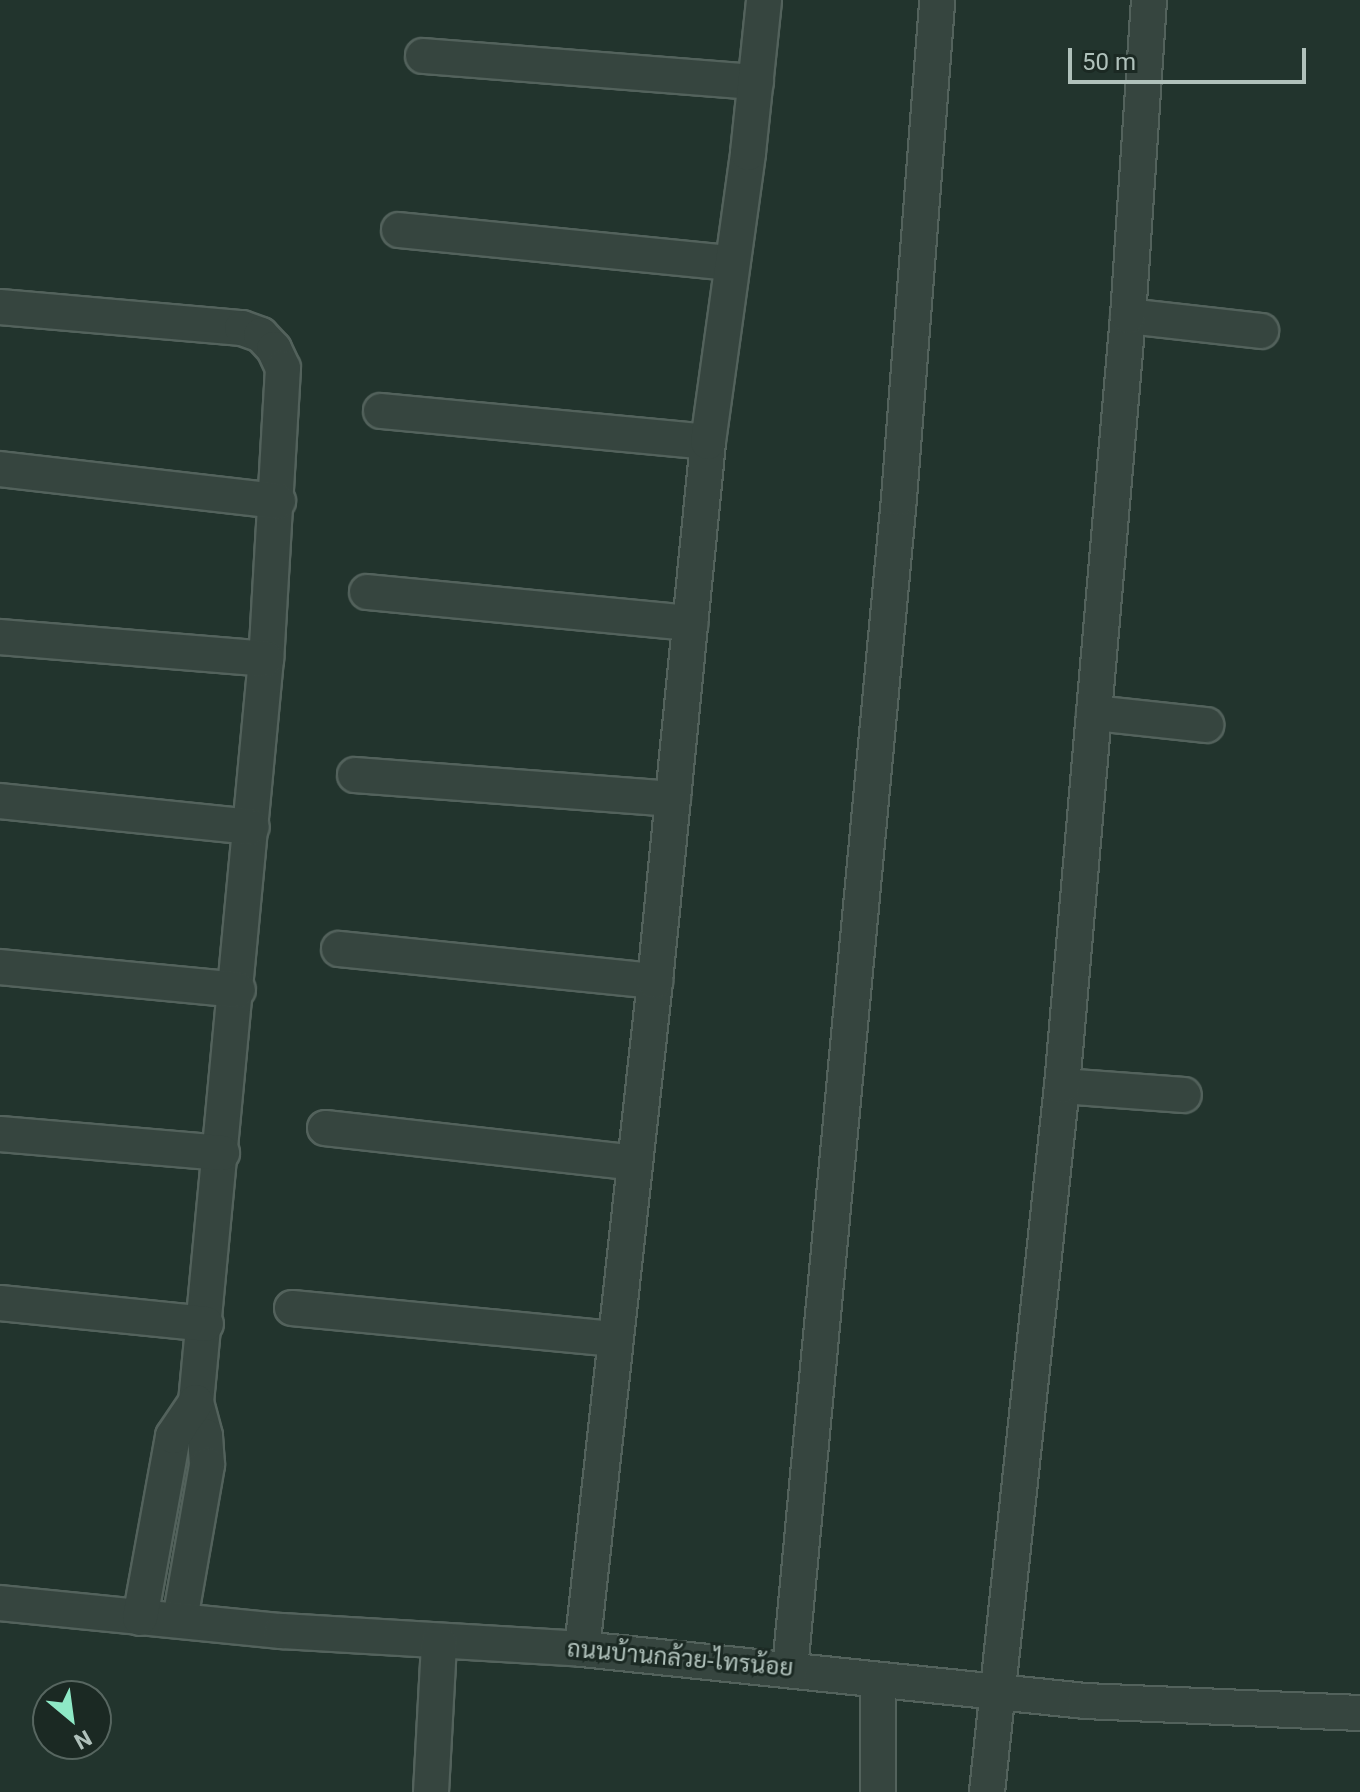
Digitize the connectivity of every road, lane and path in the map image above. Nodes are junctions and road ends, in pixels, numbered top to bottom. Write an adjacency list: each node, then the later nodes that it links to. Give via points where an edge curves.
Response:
1 (764, 0): 5 (street)
2 (937, 0): 45 (street, via 899,498)
3 (1149, 0): 9 (street)
4 (423, 56): 5 (street)
5 (756, 82): 7 (street)
6 (399, 230): 7 (street)
7 (731, 263): 12 (street)
8 (0, 307): 14 (street, via 242,328 261,335 283,368)
9 (1128, 316): 10 (street); 19 (street)
10 (1261, 331)
11 (381, 411): 12 (street)
12 (708, 442): 16 (street)
13 (0, 469): 14 (street)
14 (278, 501): 18 (street)
15 (367, 592): 16 (street)
16 (691, 623): 22 (street)
17 (0, 637): 18 (street)
18 (266, 659): 24 (street)
19 (1094, 713): 20 (street); 29 (street)
20 (1206, 725)
21 (355, 775): 22 (street)
22 (673, 799): 27 (street)
23 (0, 801): 24 (street)
24 (252, 827): 28 (street)
25 (339, 949): 27 (street)
26 (0, 967): 28 (street)
27 (655, 981): 34 (street)
28 (238, 990): 33 (street)
29 (1062, 1086): 30 (street); 47 (street)
30 (1184, 1095)
31 (325, 1128): 34 (street)
32 (0, 1134): 33 (street)
33 (222, 1153): 37 (street)
34 (635, 1163): 38 (street)
35 (0, 1303): 37 (street)
36 (292, 1308): 38 (street)
37 (206, 1324): 39 (street)
38 (613, 1339): 44 (street)
39 (196, 1402): 41 (street, via 173,1436); 42 (street, via 207,1465)
40 (0, 1603): 41 (street, ถนนบ้านกล้วย-ไทรน้อย)
41 (140, 1618): 42 (street, ถนนบ้านกล้วย-ไทรน้อย)
42 (180, 1620): 43 (street, ถนนบ้านกล้วย-ไทรน้อย)
43 (439, 1642): 44 (street, ถนนบ้านกล้วย-ไทรน้อย); 49 (street)
44 (582, 1649): 45 (street, ถนนบ้านกล้วย-ไทรน้อย)
45 (790, 1669): 46 (street, ถนนบ้านกล้วย-ไทรน้อย)
46 (878, 1680): 47 (street, ถนนบ้านกล้วย-ไทรน้อย); 50 (street)
47 (995, 1691): 48 (street, ถนนบ้านกล้วย-ไทรน้อย, via 1085,1701); 51 (street)
48 (1360, 1713)
49 (431, 1792)
50 (878, 1792)
51 (987, 1792)

